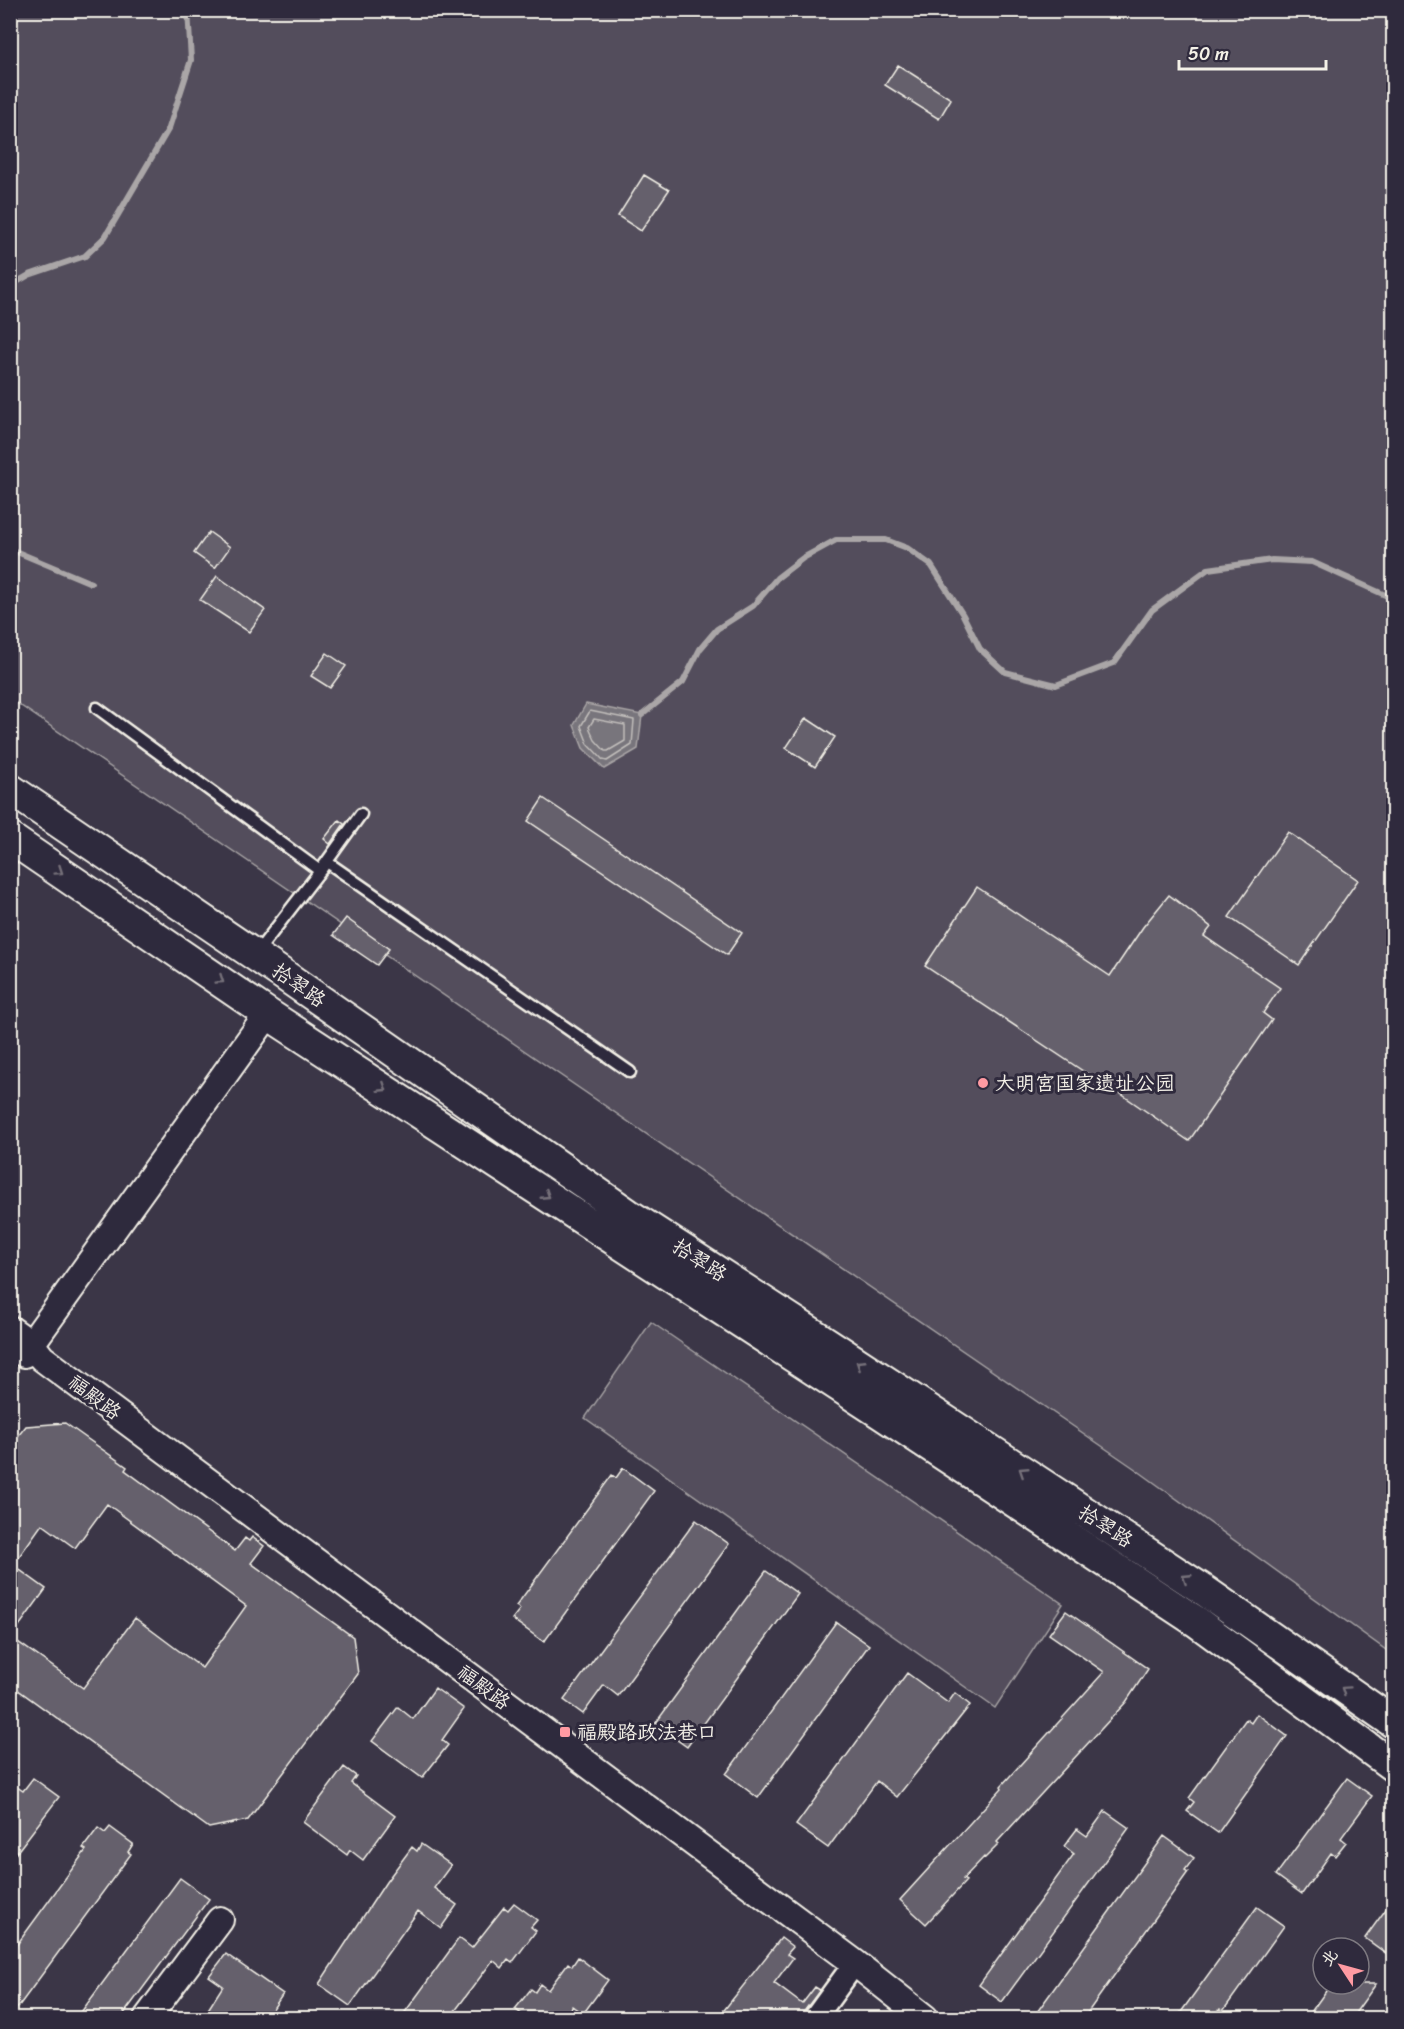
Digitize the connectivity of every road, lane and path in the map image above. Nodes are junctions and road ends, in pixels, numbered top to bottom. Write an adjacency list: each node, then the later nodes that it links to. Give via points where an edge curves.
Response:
1 (97, 708): 5 (lane)
2 (10, 789): 6 (main road, 拾翠路)
3 (361, 814): 5 (lane)
4 (10, 838): 7 (main road, 拾翠路, one-way to 7)
5 (324, 867): 6 (lane); 8 (lane)
6 (255, 955): 11 (main road, 拾翠路, one-way to 6, via 1196,1585 628,1214)
7 (268, 1014): 10 (street); 12 (main road, 拾翠路, one-way to 12, via 1197,1622)
8 (630, 1072)
9 (10, 1329): 10 (street, 福殿路)
10 (27, 1350): 14 (street, 福殿路)
11 (1394, 1724)
12 (1394, 1767)
13 (220, 1920): 15 (street)
14 (855, 1963): 16 (street); 17 (street, 福殿路)
15 (147, 2019)
16 (815, 2019)
17 (925, 2019)

